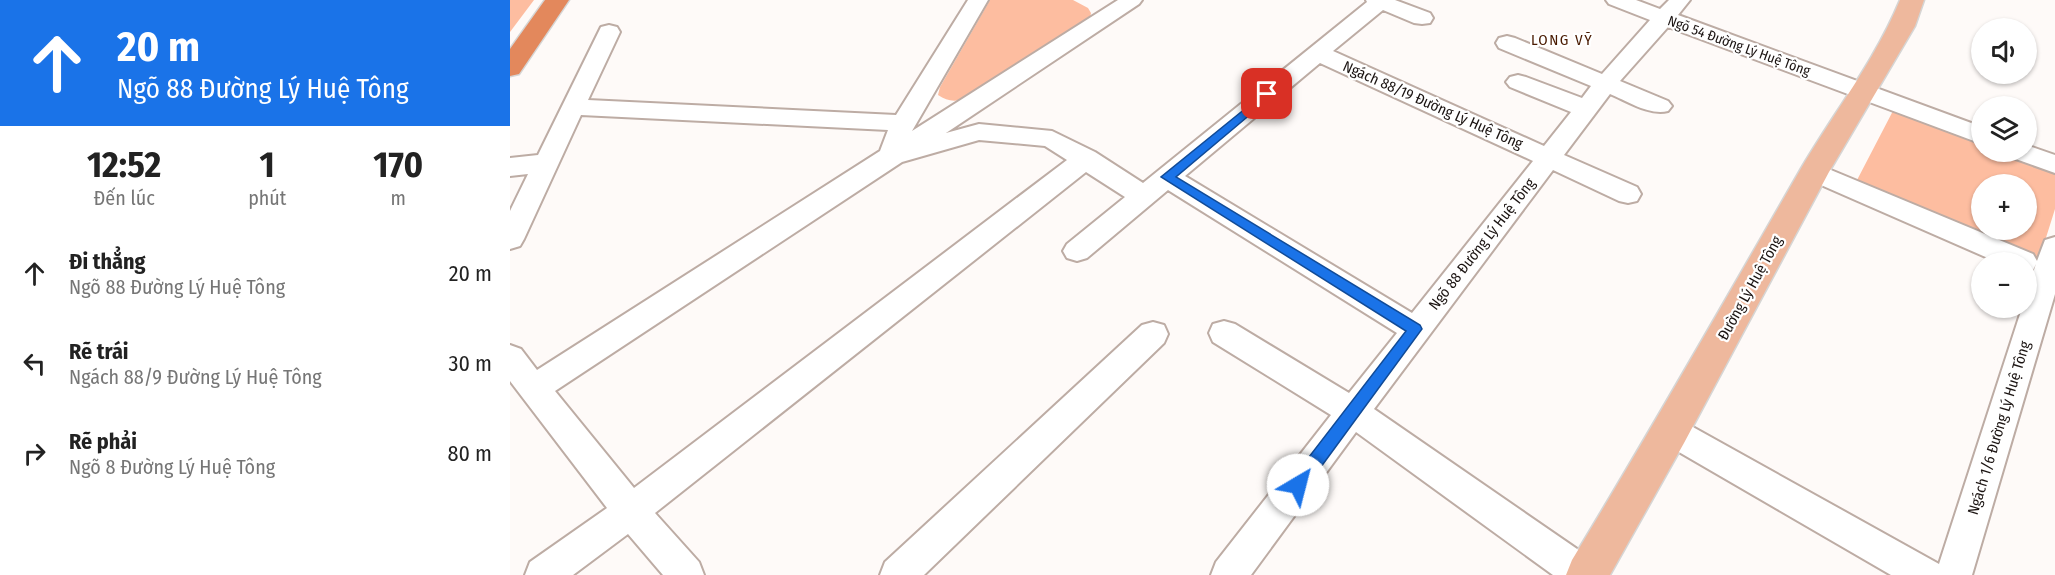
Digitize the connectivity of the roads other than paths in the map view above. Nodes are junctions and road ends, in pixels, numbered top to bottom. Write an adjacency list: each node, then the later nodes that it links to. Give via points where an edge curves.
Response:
1 (557, 0): 12 (highway)
2 (978, 0): 13 (street)
3 (1616, 0): 7 (street, Ngõ 54 Đường Lý Huệ Tông)
4 (1912, 0): 16 (main road, Đường Lý Huệ Tông, via 1902,26)
5 (1379, 1): 8 (street); 11 (street)
6 (1113, 4): 17 (street)
7 (1672, 9): 15 (street, Ngõ 88 Đường Lý Huệ Tông); 16 (street, Ngõ 54 Đường Lý Huệ Tông)
8 (1422, 18)
9 (609, 32): 19 (street)
10 (1507, 43): 15 (street)
11 (1318, 53): 24 (street, Ngách 88/19 Đường Lý Huệ Tông); 31 (street)
12 (510, 68)
13 (929, 81): 17 (street, via 928,92 936,102); 21 (street)
14 (1518, 82): 20 (street)
15 (1607, 82): 18 (street); 20 (street, Ngõ 88 Đường Lý Huệ Tông)
16 (1861, 92): 22 (street, Ngõ 54 Đường Lý Huệ Tông); 30 (main road, Đường Lý Huệ Tông)
17 (978, 102): 23 (street)
18 (1660, 106)
19 (573, 107): 21 (street); 27 (street)
20 (1586, 110): 24 (street, Ngõ 88 Đường Lý Huệ Tông)
21 (903, 123): 23 (street)
22 (1971, 132)
23 (891, 156): 26 (street, via 979,132 1052,139); 41 (street)
24 (1549, 157): 32 (street, Ngách 88/19 Đường Lý Huệ Tông); 37 (street, Ngõ 88 Đường Lý Huệ Tông)
25 (2037, 157): 28 (street)
26 (1086, 158): 33 (street); 44 (street)
27 (546, 163): 29 (street); 34 (street)
28 (2055, 164)
29 (510, 167)
30 (1814, 172): 36 (street); 43 (main road, Đường Lý Huệ Tông)
31 (1167, 177): 33 (street); 37 (street)
32 (1628, 194)
33 (1144, 196): 35 (street)
34 (510, 239)
35 (1077, 251)
36 (2041, 264): 51 (street, Ngách 1/6 Đường Lý Huệ Tông)
37 (1415, 329): 42 (street, Ngõ 88 Đường Lý Huệ Tông)
38 (1224, 333): 42 (street)
39 (1153, 334): 47 (street)
40 (510, 357): 41 (street)
41 (536, 387): 44 (street)
42 (1353, 412): 48 (street, Ngõ 88 Đường Lý Huệ Tông); 49 (street)
43 (1671, 431): 49 (main road, Đường Lý Huệ Tông); 50 (street)
44 (631, 511): 45 (street); 46 (street)
45 (543, 575)
46 (686, 575)
47 (898, 575)
48 (1228, 575)
49 (1585, 575)
50 (1926, 575)
51 (1954, 575)

